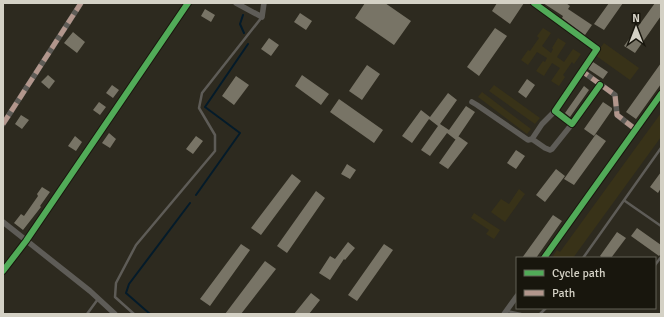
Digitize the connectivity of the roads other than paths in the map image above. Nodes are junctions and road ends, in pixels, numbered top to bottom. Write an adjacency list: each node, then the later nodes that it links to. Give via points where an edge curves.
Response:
1 (81, 3): 12 (street)
2 (188, 3): 20 (street)
3 (236, 3): 6 (street)
4 (264, 3): 6 (street)
5 (534, 3): 7 (street, via 597,49)
6 (262, 17): 29 (lane, via 202,93 199,108 215,135 215,151 136,246 116,283 115,297)
7 (582, 71): 8 (street); 11 (street)
8 (600, 85): 13 (street); 14 (street, via 615,95 617,115)
9 (661, 94): 14 (street)
10 (472, 102): 15 (street, via 528,140)
11 (555, 111): 13 (street); 15 (street)
12 (3, 124)
13 (572, 124): 15 (street, via 552,149 548,150)
14 (635, 129): 21 (street)
15 (532, 139)
16 (661, 148): 17 (lane)
17 (625, 201): 19 (lane); 22 (lane)
18 (3, 222): 20 (street)
19 (661, 226)
20 (26, 241): 23 (street); 25 (street)
21 (545, 257)
22 (584, 257)
23 (3, 271)
24 (516, 297): 26 (street)
25 (98, 299): 27 (lane); 28 (street)
26 (505, 312): 30 (lane)
27 (87, 314)
28 (115, 314)
29 (134, 314)
30 (522, 314)

